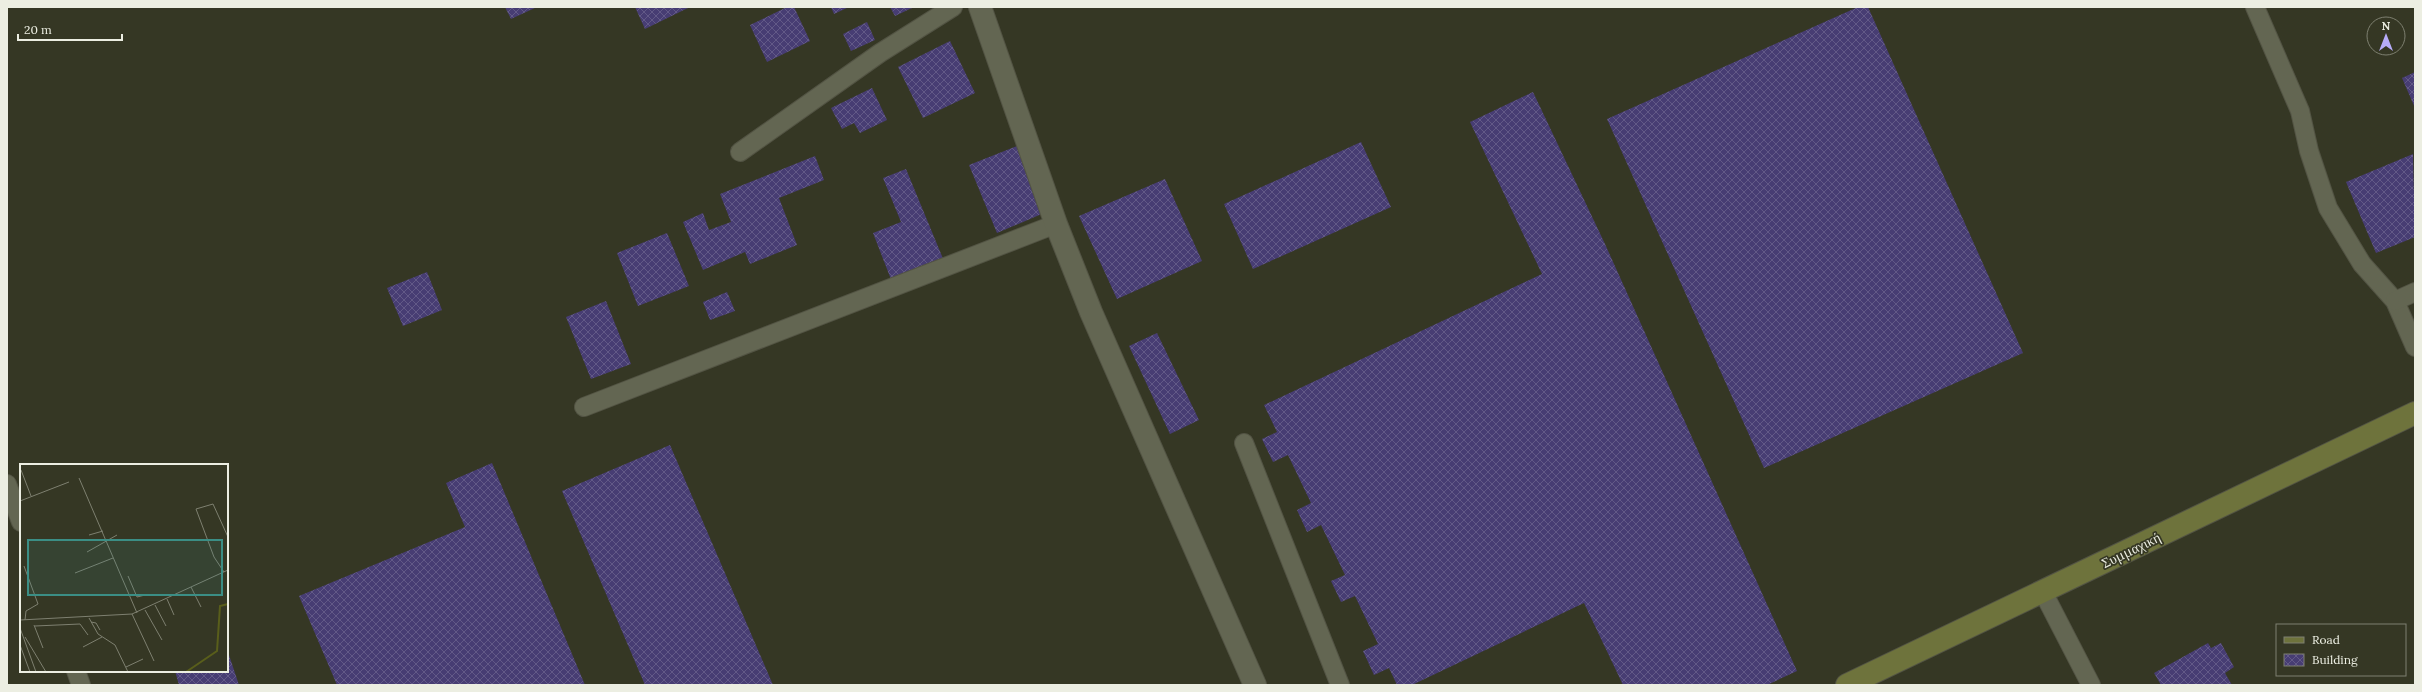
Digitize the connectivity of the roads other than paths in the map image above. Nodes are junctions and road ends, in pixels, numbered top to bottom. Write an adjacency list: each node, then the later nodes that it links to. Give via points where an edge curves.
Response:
1 (953, 7): 4 (lane, via 880,54)
2 (980, 7): 5 (street)
3 (2255, 7): 7 (lane, via 2300,111 2309,151 2328,208 2362,264)
4 (740, 152)
5 (1056, 224): 9 (lane); 17 (street, via 1091,312)
6 (2415, 292): 7 (lane)
7 (2395, 301): 8 (lane)
8 (2415, 347)
9 (584, 407)
10 (2415, 413): 14 (street, Συμμαχική)
11 (1244, 443): 18 (lane)
12 (7, 484): 13 (lane)
13 (20, 519)
14 (2043, 592): 19 (street, Συμμαχική); 20 (lane)
15 (76, 672): 16 (lane)
16 (81, 685)
17 (1256, 685)
18 (1340, 685)
19 (1847, 685)
20 (2091, 685)

